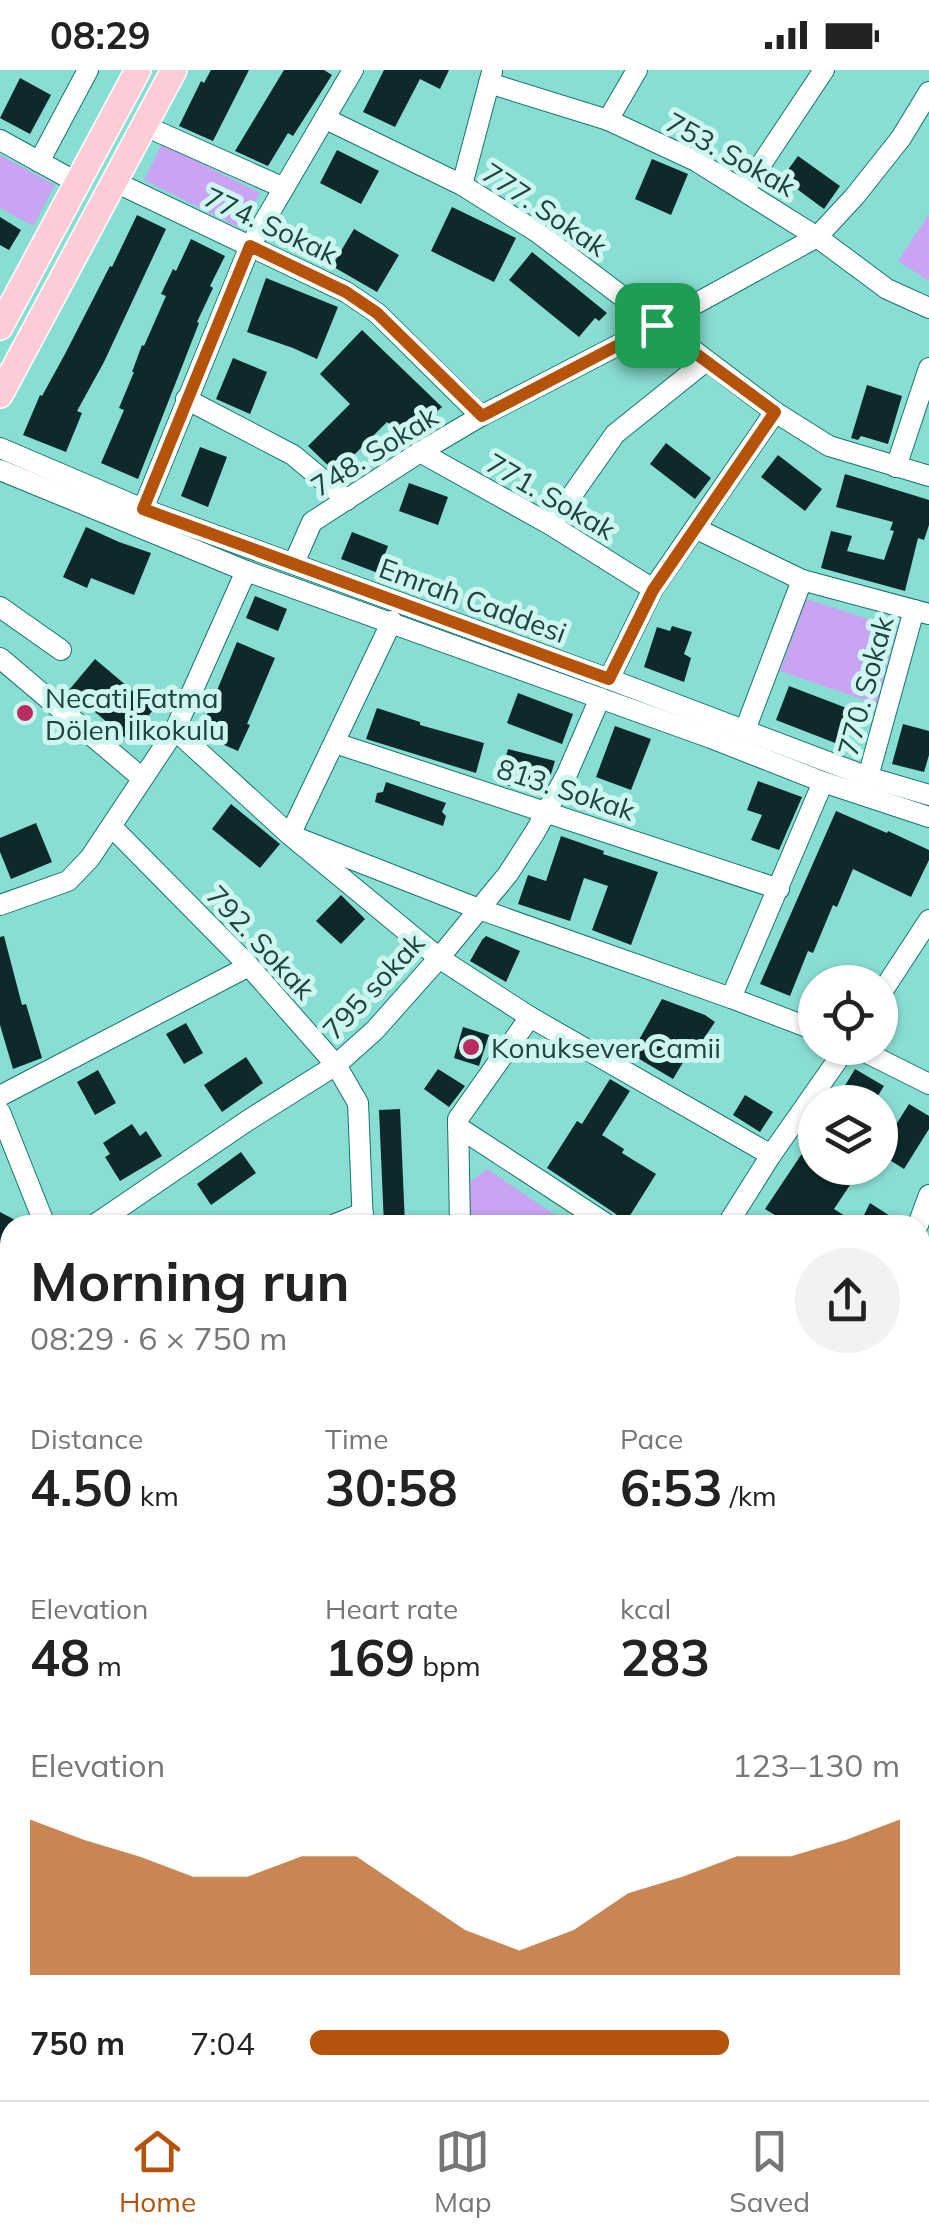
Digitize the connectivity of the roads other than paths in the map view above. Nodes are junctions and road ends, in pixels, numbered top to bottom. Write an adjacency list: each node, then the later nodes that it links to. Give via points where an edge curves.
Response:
1 (88, 70): 13 (street)
2 (138, 70): 15 (main road)
3 (174, 70): 11 (main road)
4 (353, 70): 9 (street)
5 (637, 70): 10 (street)
6 (824, 70): 18 (street)
7 (491, 76): 10 (street, 753. Sokak); 16 (street)
8 (929, 92): 19 (street, 748. Sokak, via 900,138)
9 (326, 118): 16 (street, 777. Sokak); 17 (street)
10 (608, 120): 18 (street, 753. Sokak)
11 (145, 126): 14 (main road); 17 (street)
12 (0, 140): 13 (street)
13 (39, 162): 15 (street)
14 (113, 181): 20 (street, 774. Sokak); 26 (main road)
15 (76, 182): 23 (main road)
16 (462, 186): 22 (street, 777. Sokak, via 537,232)
17 (284, 188): 20 (street)
18 (744, 190): 19 (street, 753. Sokak)
19 (817, 237): 21 (street, 753. Sokak, via 887,289); 22 (street, 748. Sokak)
20 (250, 246): 27 (street); 29 (street, 774. Sokak, via 377,313)
21 (929, 308)
22 (657, 325): 24 (street, 777. Sokak); 29 (street, 748. Sokak)
23 (0, 326)
24 (706, 361): 28 (street, 777. Sokak); 37 (street, via 615,434)
25 (929, 368): 32 (street)
26 (0, 395)
27 (186, 399): 35 (street, via 293,456); 36 (street)
28 (775, 412): 32 (street, 777. Sokak, via 830,446); 38 (street, 795 sokak)
29 (482, 416): 31 (street, 748. Sokak)
30 (0, 448): 36 (street, Emrah Caddesi)
31 (420, 452): 35 (street, 748. Sokak); 37 (street, 771. Sokak)
32 (896, 467): 34 (street, 777. Sokak)
33 (0, 470): 40 (street, Emrah Caddesi)
34 (929, 476)
35 (348, 500): 39 (street, 748. Sokak, via 312,522)
36 (143, 509): 39 (street, Emrah Caddesi)
37 (552, 525): 42 (street, 771. Sokak)
38 (695, 528): 41 (street); 42 (street, 795 sokak)
39 (294, 563): 48 (street, Emrah Caddesi)
40 (246, 570): 45 (street, Emrah Caddesi); 49 (street)
41 (802, 580): 44 (street); 50 (street)
42 (653, 590): 48 (street, 795 sokak)
43 (0, 606): 46 (street)
44 (922, 612): 52 (street, 770. Sokak)
45 (392, 622): 48 (street, Emrah Caddesi); 51 (street)
46 (62, 650)
47 (0, 658): 53 (street)
48 (605, 688): 50 (street, Emrah Caddesi); 54 (street, Emrah Caddesi); 56 (street, 795 sokak)
49 (175, 730): 53 (street); 59 (street)
50 (745, 730): 52 (street, Emrah Caddesi)
51 (335, 743): 56 (street, 813. Sokak); 59 (street)
52 (868, 777): 55 (street, Emrah Caddesi)
53 (142, 778): 58 (street)
54 (823, 782): 57 (street, Emrah Caddesi); 60 (street)
55 (929, 796)
56 (547, 811): 60 (street, 813. Sokak); 62 (street, 795 sokak)
57 (929, 817)
58 (112, 827): 61 (street, via 68,880); 65 (street, 792. Sokak)
59 (290, 835): 62 (street); 64 (street)
60 (779, 889): 67 (street)
61 (0, 905)
62 (479, 909): 64 (street, 795 sokak); 67 (street)
63 (929, 920): 66 (street)
64 (439, 958): 68 (street); 70 (street, 795 sokak)
65 (249, 966): 70 (street, 792. Sokak); 74 (street)
66 (898, 967)
67 (731, 998): 69 (street)
68 (530, 1017): 76 (street); 77 (street)
69 (798, 1024)
70 (336, 1065): 79 (street, 795 sokak); 80 (street, 792. Sokak, via 358,1103)
71 (834, 1065): 77 (street)
72 (891, 1065): 73 (street)
73 (929, 1084)
74 (0, 1096)
75 (0, 1112): 78 (street)
76 (458, 1128): 81 (street); 82 (street)
77 (772, 1156): 83 (street)
78 (41, 1215)
79 (109, 1215)
80 (363, 1215)
81 (460, 1215)
82 (589, 1215)
83 (741, 1215)

